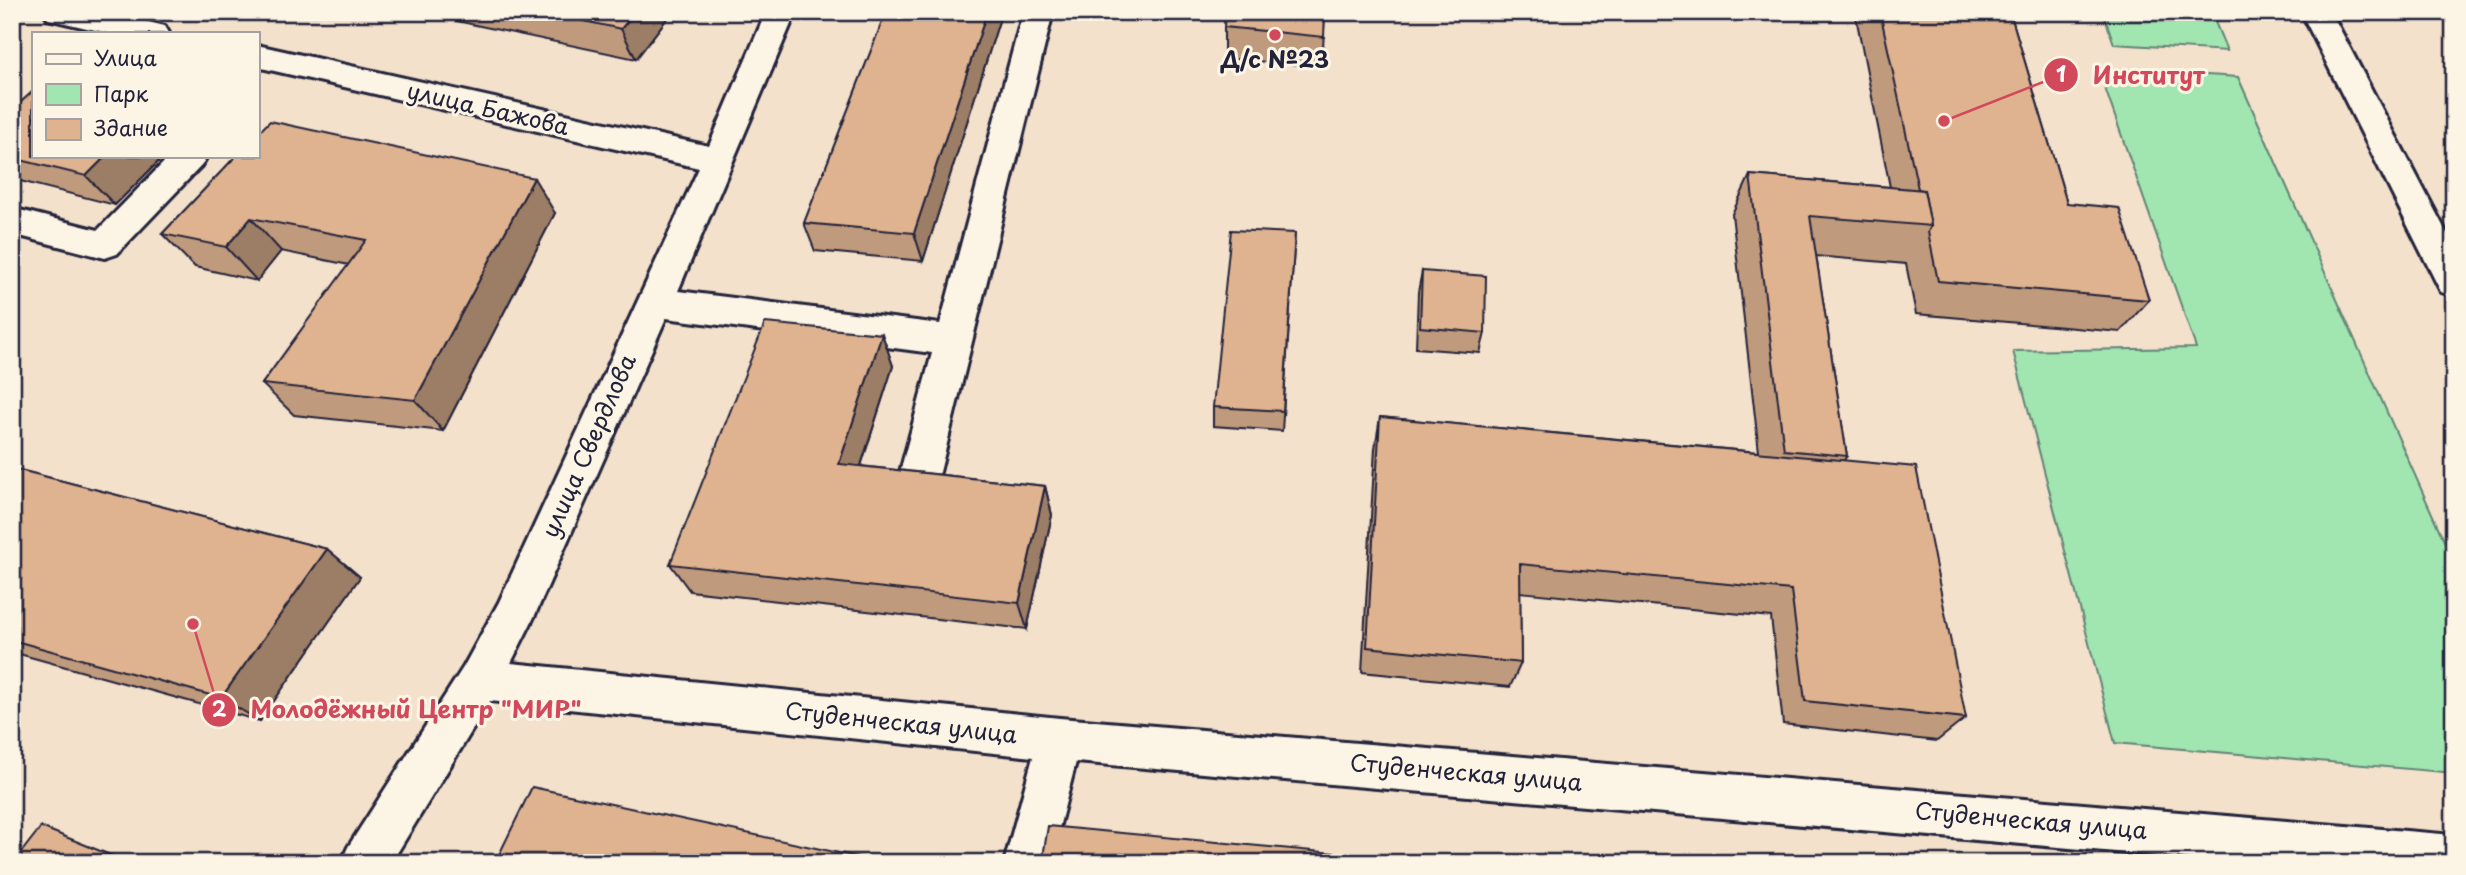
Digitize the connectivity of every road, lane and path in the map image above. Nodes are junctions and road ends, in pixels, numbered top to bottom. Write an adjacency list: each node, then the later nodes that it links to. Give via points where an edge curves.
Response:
1 (60, 12): 5 (street)
2 (781, 12): 10 (street, улица Свердлова)
3 (1038, 12): 14 (street)
4 (2316, 12): 12 (street)
5 (130, 19): 6 (street)
6 (152, 32)
7 (269, 59): 8 (street); 10 (street, улица Бажова)
8 (259, 81)
9 (188, 158): 11 (street, via 105,245)
10 (719, 160): 13 (street, улица Свердлова)
11 (12, 221)
12 (2454, 282)
13 (654, 302): 14 (street); 16 (street, улица Свердлова, via 514,615)
14 (954, 341): 15 (street)
15 (920, 472)
16 (479, 680): 17 (street, Студенческая улица); 20 (street, улица Свердлова)
17 (1060, 739): 18 (street, Студенческая улица); 21 (street)
18 (2340, 855): 19 (street, Студенческая улица)
19 (2454, 858)
20 (364, 863)
21 (1027, 863)

